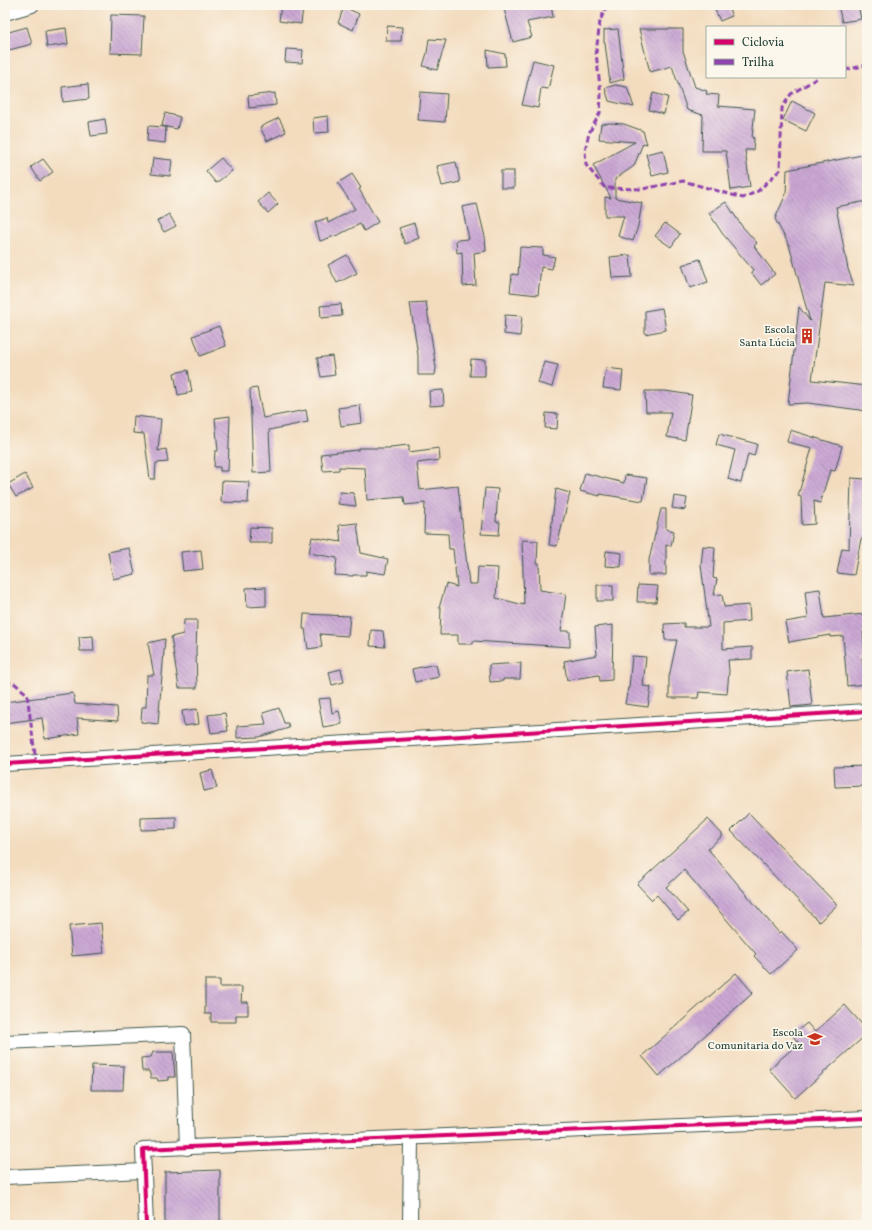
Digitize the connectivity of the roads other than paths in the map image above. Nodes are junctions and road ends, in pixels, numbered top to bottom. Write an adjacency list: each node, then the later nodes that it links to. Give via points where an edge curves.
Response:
1 (32, 5): 2 (street)
2 (5, 13)
3 (867, 711): 4 (street)
4 (5, 764)
5 (5, 1042): 8 (street, via 183,1034)
6 (867, 1118): 7 (street)
7 (411, 1138): 8 (street); 12 (street)
8 (187, 1148): 9 (street, via 144,1149)
9 (144, 1171): 10 (street); 11 (street)
10 (5, 1177)
11 (146, 1225)
12 (410, 1225)

